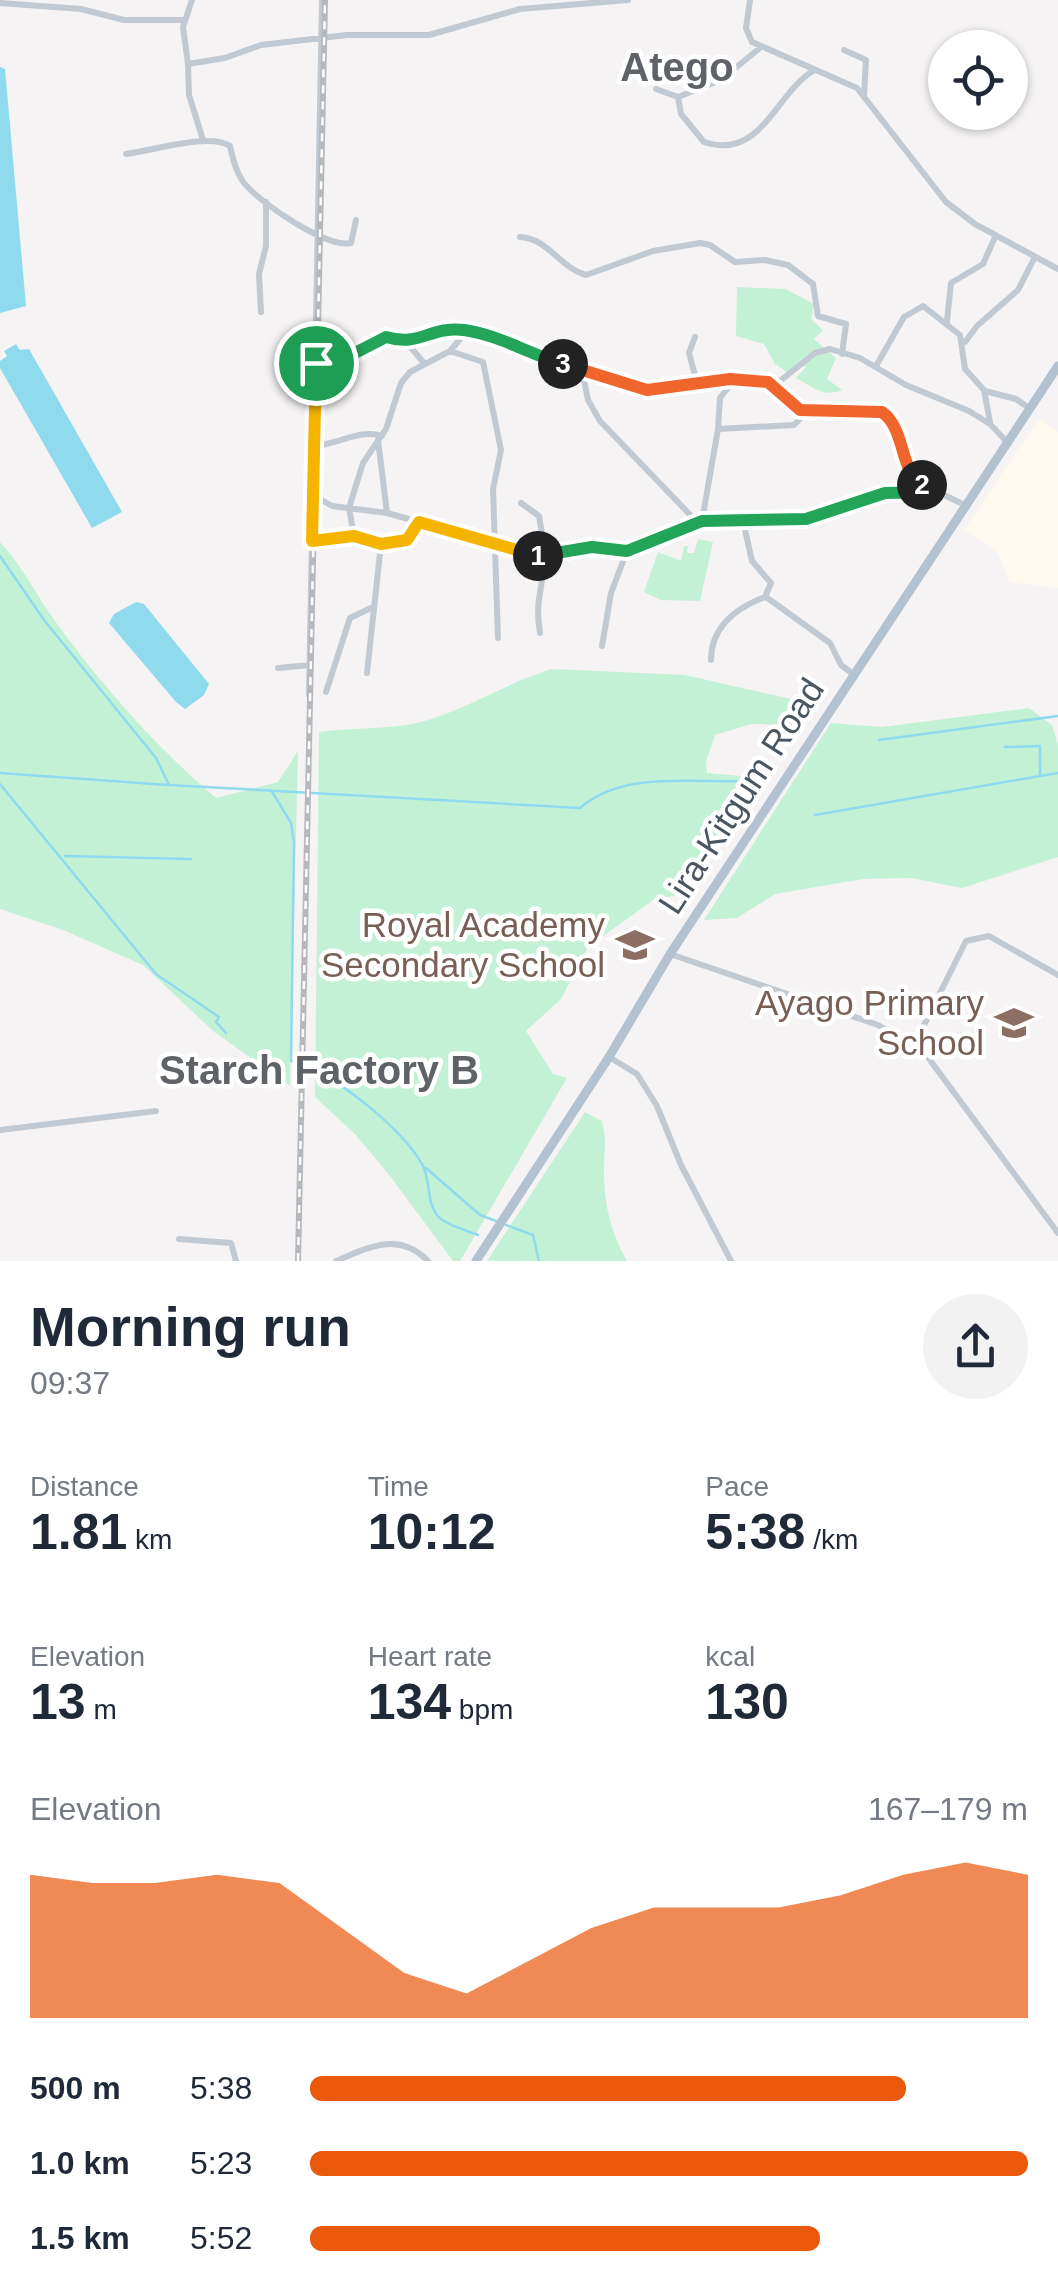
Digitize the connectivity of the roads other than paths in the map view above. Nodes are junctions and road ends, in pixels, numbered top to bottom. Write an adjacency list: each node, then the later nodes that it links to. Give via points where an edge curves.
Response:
1 (78, 0): 8 (street)
2 (192, 0): 9 (street)
3 (322, 0): 10 (street)
4 (628, 0): 6 (street)
5 (750, 0): 11 (street, via 747,35)
6 (569, 2): 10 (street, via 429,35)
7 (0, 3): 8 (street)
8 (82, 9): 9 (street, via 124,20)
9 (184, 20): 13 (street)
10 (323, 40): 13 (street, via 261,45); 24 (street)
11 (761, 46): 14 (street); 16 (street, via 721,80)
12 (844, 50): 17 (street, via 866,60)
13 (188, 64): 18 (street, via 189,95)
14 (814, 70): 16 (street, via 790,88 770,122 736,145 704,142 681,114); 17 (street)
15 (656, 89): 16 (street)
16 (678, 96)
17 (864, 97): 22 (street, via 946,202)
18 (203, 140): 19 (street); 20 (street, via 227,142 242,179)
19 (126, 154)
20 (266, 202): 24 (street); 27 (street)
21 (356, 220): 24 (street, via 351,243)
22 (996, 234): 25 (street); 28 (street, via 983,264 952,284)
23 (520, 236): 34 (street, via 541,242 586,275 700,243 735,262 788,265 812,284 818,316 846,324)
24 (318, 237): 35 (street)
25 (1035, 257): 26 (street); 32 (street, via 1018,290)
26 (1058, 269)
27 (261, 312)
28 (946, 322): 32 (street); 37 (street, via 924,306 910,310)
29 (467, 330): 31 (street, via 438,331); 33 (street); 39 (street)
30 (695, 337): 41 (street, via 689,353)
31 (407, 343): 35 (street, via 386,337); 36 (street)
32 (964, 343): 43 (street, via 966,369)
33 (450, 352): 36 (street); 62 (street, via 483,362 485,370 502,450 494,470)
34 (842, 354): 37 (street); 42 (street, via 820,349)
35 (316, 363): 50 (street)
36 (424, 364): 48 (street, via 401,383)
37 (876, 366): 46 (street)
38 (1058, 366): 44 (main road, Lira-Kitgum Road)
39 (582, 369): 41 (street, via 647,390); 58 (street, via 600,421)
40 (735, 379): 41 (street); 42 (street); 47 (street, via 720,398)
41 (697, 384)
42 (775, 385): 45 (street)
43 (984, 390): 44 (street); 46 (street)
44 (1029, 408): 49 (main road, Lira-Kitgum Road)
45 (800, 410): 47 (street, via 794,425); 51 (street, via 886,414 914,480)
46 (990, 424): 49 (street)
47 (718, 429): 58 (street)
48 (380, 438): 50 (street, via 368,432); 55 (street, via 366,454); 56 (street)
49 (1009, 444): 54 (main road, Lira-Kitgum Road)
50 (314, 446): 52 (street)
51 (934, 492): 54 (street); 59 (street, via 885,493 806,519)
52 (313, 495): 55 (street); 61 (street)
53 (521, 502): 65 (street, via 538,516)
54 (968, 506): 75 (main road, Lira-Kitgum Road)
55 (350, 508): 56 (street); 60 (street)
56 (386, 513): 57 (street)
57 (419, 522): 62 (street); 63 (street, via 407,540)
58 (700, 522): 59 (street); 64 (street)
59 (743, 522): 66 (street, via 752,561 771,583)
60 (354, 536): 61 (street); 63 (street)
61 (312, 541): 72 (street)
62 (493, 542): 65 (street); 69 (street)
63 (381, 544): 67 (street)
64 (627, 551): 65 (street, via 592,547); 70 (street, via 610,593)
65 (544, 558): 68 (street, via 536,598)
66 (765, 597): 71 (street, via 743,606 718,630); 75 (street, via 830,642)
67 (374, 607): 74 (street); 76 (street, via 350,618)
68 (540, 634)
69 (498, 638)
70 (602, 646)
71 (711, 660)
72 (310, 664): 73 (street); 77 (street)
73 (278, 668)
74 (367, 673)
75 (852, 674): 78 (main road, Lira-Kitgum Road)
76 (326, 692)
77 (309, 695)
78 (670, 954): 80 (street, via 846,1012); 81 (main road, Lira-Kitgum Road)
79 (1058, 975): 80 (street, via 989,936 966,941)
80 (914, 1046): 84 (street, via 934,1063)
81 (609, 1058): 89 (main road, Lira-Kitgum Road); 90 (street, via 637,1074 657,1106)
82 (156, 1110): 83 (street)
83 (0, 1130)
84 (1058, 1233)
85 (179, 1239): 86 (street, via 231,1242)
86 (236, 1261)
87 (336, 1261): 88 (street, via 378,1242 393,1242)
88 (428, 1261)
89 (476, 1261)
90 (732, 1261)

